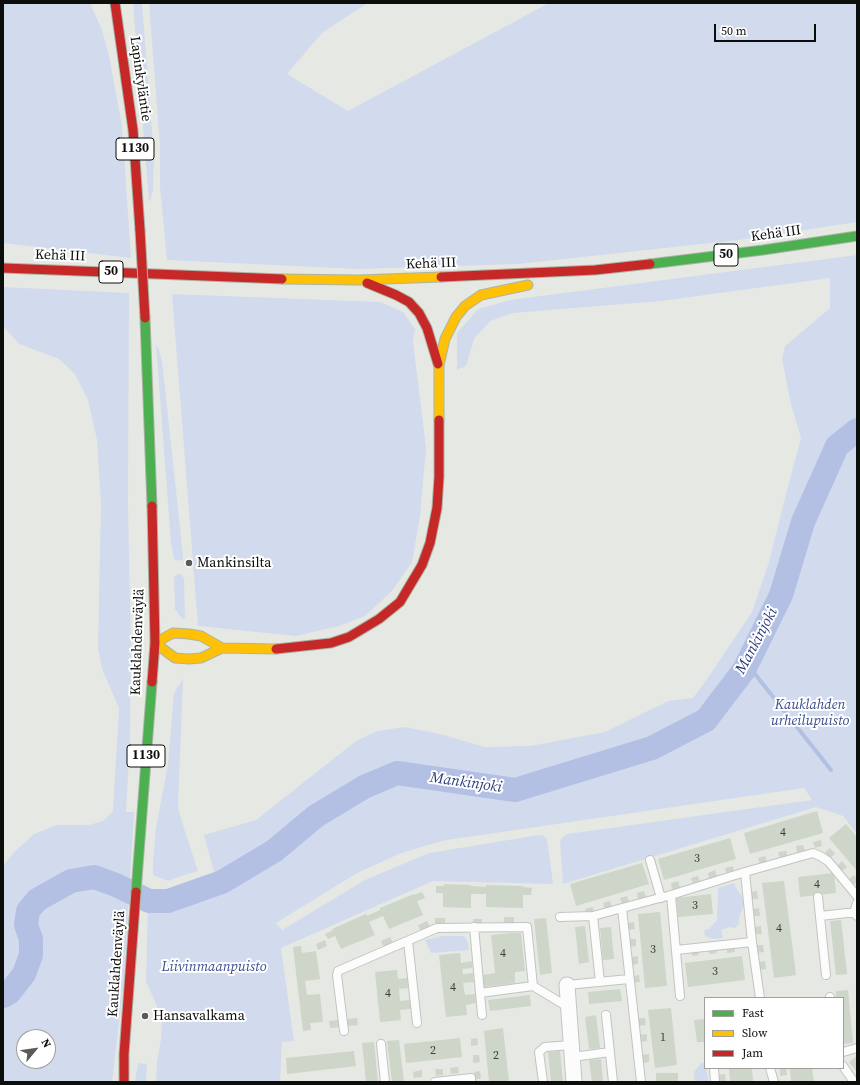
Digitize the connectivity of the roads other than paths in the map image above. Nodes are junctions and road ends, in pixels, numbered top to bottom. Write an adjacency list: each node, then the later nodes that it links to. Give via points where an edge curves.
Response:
1 (115, 3): 2 (main road, Lapinkyläntie / 1130, via 133,130)
2 (140, 230): 8 (main road, Kauklahdenväylä / 1130, bridge, via 152,480)
3 (857, 236): 5 (main road, Kehä III / 50)
4 (3, 268): 6 (main road, Kehä III / 50, via 297,280)
5 (595, 270): 6 (main road, Kehä III / 50); 7 (main road, via 482,295 465,306 456,317 445,339)
6 (359, 280): 7 (main road, via 409,302 427,328)
7 (439, 365): 9 (main road, via 437,508 422,565 400,602 365,628 331,643 280,649)
8 (155, 643): 9 (main road, via 173,633 189,634 201,636); 9 (main road, via 175,658 201,658); 44 (main road, Kauklahdenväylä / 1130)
9 (222, 648)
10 (650, 860): 15 (lane)
11 (745, 872): 12 (lane); 13 (lane, via 813,853 828,860); 24 (lane)
12 (671, 895): 15 (lane); 25 (lane)
13 (857, 896)
14 (818, 897): 20 (lane)
15 (662, 898): 17 (lane)
16 (857, 903): 18 (lane)
17 (622, 908): 19 (lane); 27 (lane)
18 (856, 915): 20 (lane, via 847,912)
19 (593, 916): 21 (lane); 28 (lane)
20 (820, 916): 26 (lane)
21 (560, 917)
22 (474, 927): 23 (lane, via 437,928); 30 (lane, via 527,926); 31 (lane)
23 (408, 941): 37 (lane); 38 (lane, via 338,971)
24 (752, 942): 25 (lane); 33 (lane)
25 (676, 950): 32 (lane)
26 (826, 975)
27 (630, 979): 28 (lane); 56 (lane)
28 (600, 982): 29 (lane)
29 (567, 985): 34 (street)
30 (532, 986): 31 (lane); 34 (lane)
31 (480, 992): 35 (lane)
32 (680, 996)
33 (760, 997)
34 (568, 1008): 41 (street)
35 (482, 1015)
36 (606, 1015): 42 (lane)
37 (417, 1023)
38 (344, 1031)
39 (381, 1044): 50 (lane)
40 (857, 1048): 43 (lane)
41 (571, 1051): 42 (lane); 53 (lane, via 545,1047 539,1052); 54 (street)
42 (610, 1052): 55 (lane)
43 (844, 1052)
44 (124, 1054): 48 (main road, Kauklahdenväylä / 1130); 49 (main road, Kauklahdenväylä / 1130)
45 (844, 1067): 59 (lane)
46 (714, 1069): 57 (lane)
47 (770, 1069): 58 (lane)
48 (118, 1082)
49 (124, 1082)
50 (385, 1082)
51 (435, 1082): 52 (lane, via 471,1078)
52 (471, 1082)
53 (543, 1082)
54 (574, 1082)
55 (613, 1082)
56 (641, 1082)
57 (715, 1082)
58 (774, 1082)
59 (854, 1082)

